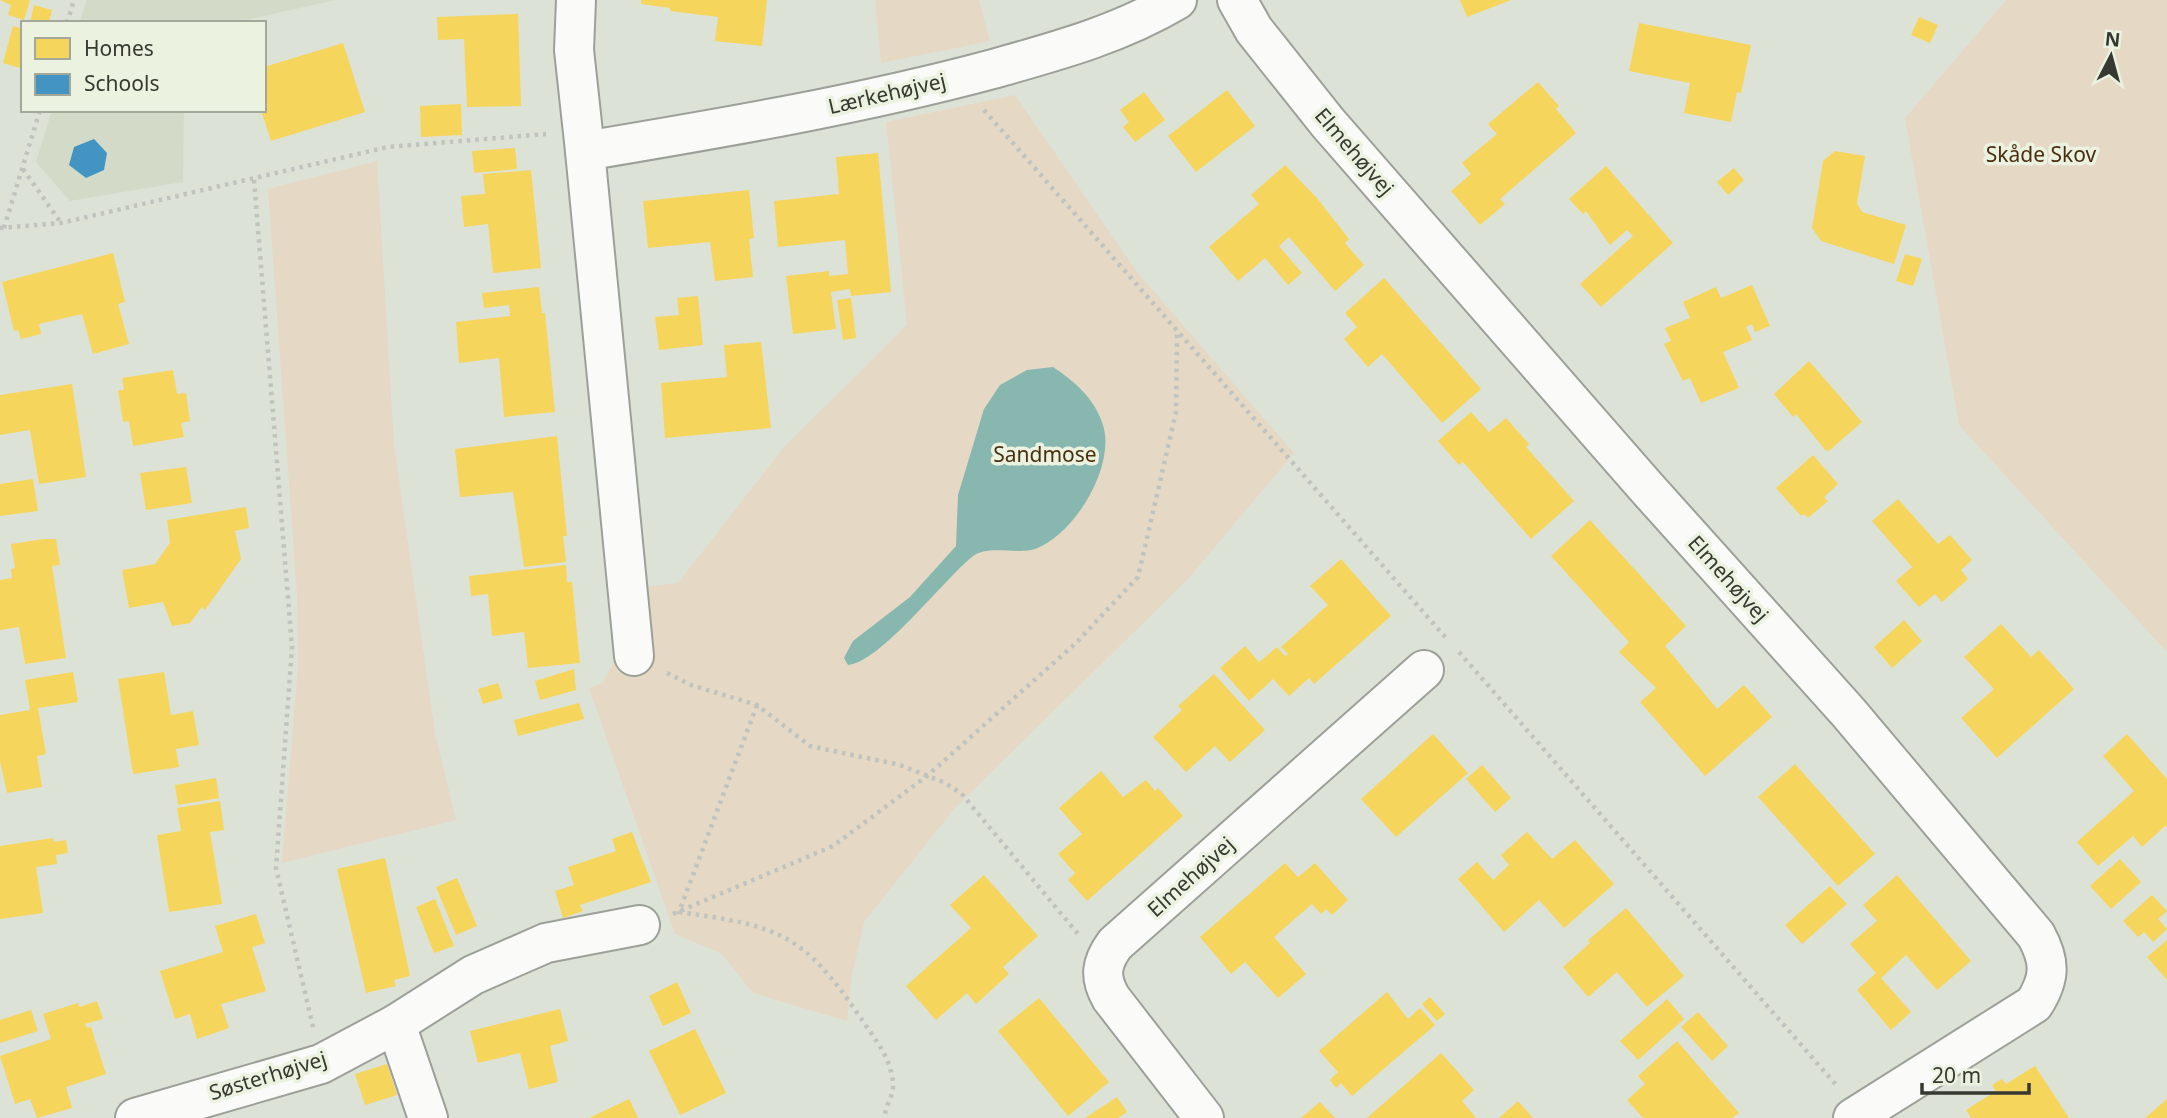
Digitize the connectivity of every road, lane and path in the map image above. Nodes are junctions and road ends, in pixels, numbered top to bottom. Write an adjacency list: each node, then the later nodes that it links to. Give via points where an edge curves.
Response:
1 (74, 0): 5 (path)
2 (576, 0): 8 (street, via 574,50)
3 (1177, 0): 6 (street, Lærkehøjvej, via 1145,19 1070,47)
4 (1237, 0): 24 (street, Elmehøjvej, via 1254,30 1328,123 1848,712 2045,950 2049,969 2034,1004)
5 (68, 21)
6 (957, 79): 8 (street, Lærkehøjvej, via 784,117); 13 (path)
7 (39, 112): 9 (path)
8 (584, 141): 10 (path, via 388,148); 14 (street)
9 (22, 168): 11 (path); 12 (path)
10 (254, 180): 11 (path); 23 (path, via 292,647 276,868)
11 (61, 223): 12 (path)
12 (2, 228)
13 (1177, 330): 18 (path, via 1176,412 1138,577 1076,643); 24 (path)
14 (634, 656)
15 (1424, 670): 21 (street, Elmehøjvej)
16 (691, 685): 17 (path)
17 (757, 705): 18 (path, via 810,746 900,765); 19 (path)
18 (927, 776): 19 (path, via 833,846); 21 (path, via 961,793 1078,935)
19 (679, 912): 20 (path); 27 (path, via 769,928 803,947 835,980 888,1059 894,1086)
20 (640, 925): 22 (street, Søsterhøjvej, via 546,943 473,975)
21 (1107, 955): 28 (street, via 1103,984 1111,998)
22 (396, 1024): 23 (street, Søsterhøjvej); 26 (street)
23 (321, 1063): 25 (street, Søsterhøjvej)
24 (1857, 1116)
25 (135, 1118)
26 (428, 1118)
27 (885, 1118)
28 (1204, 1118)

